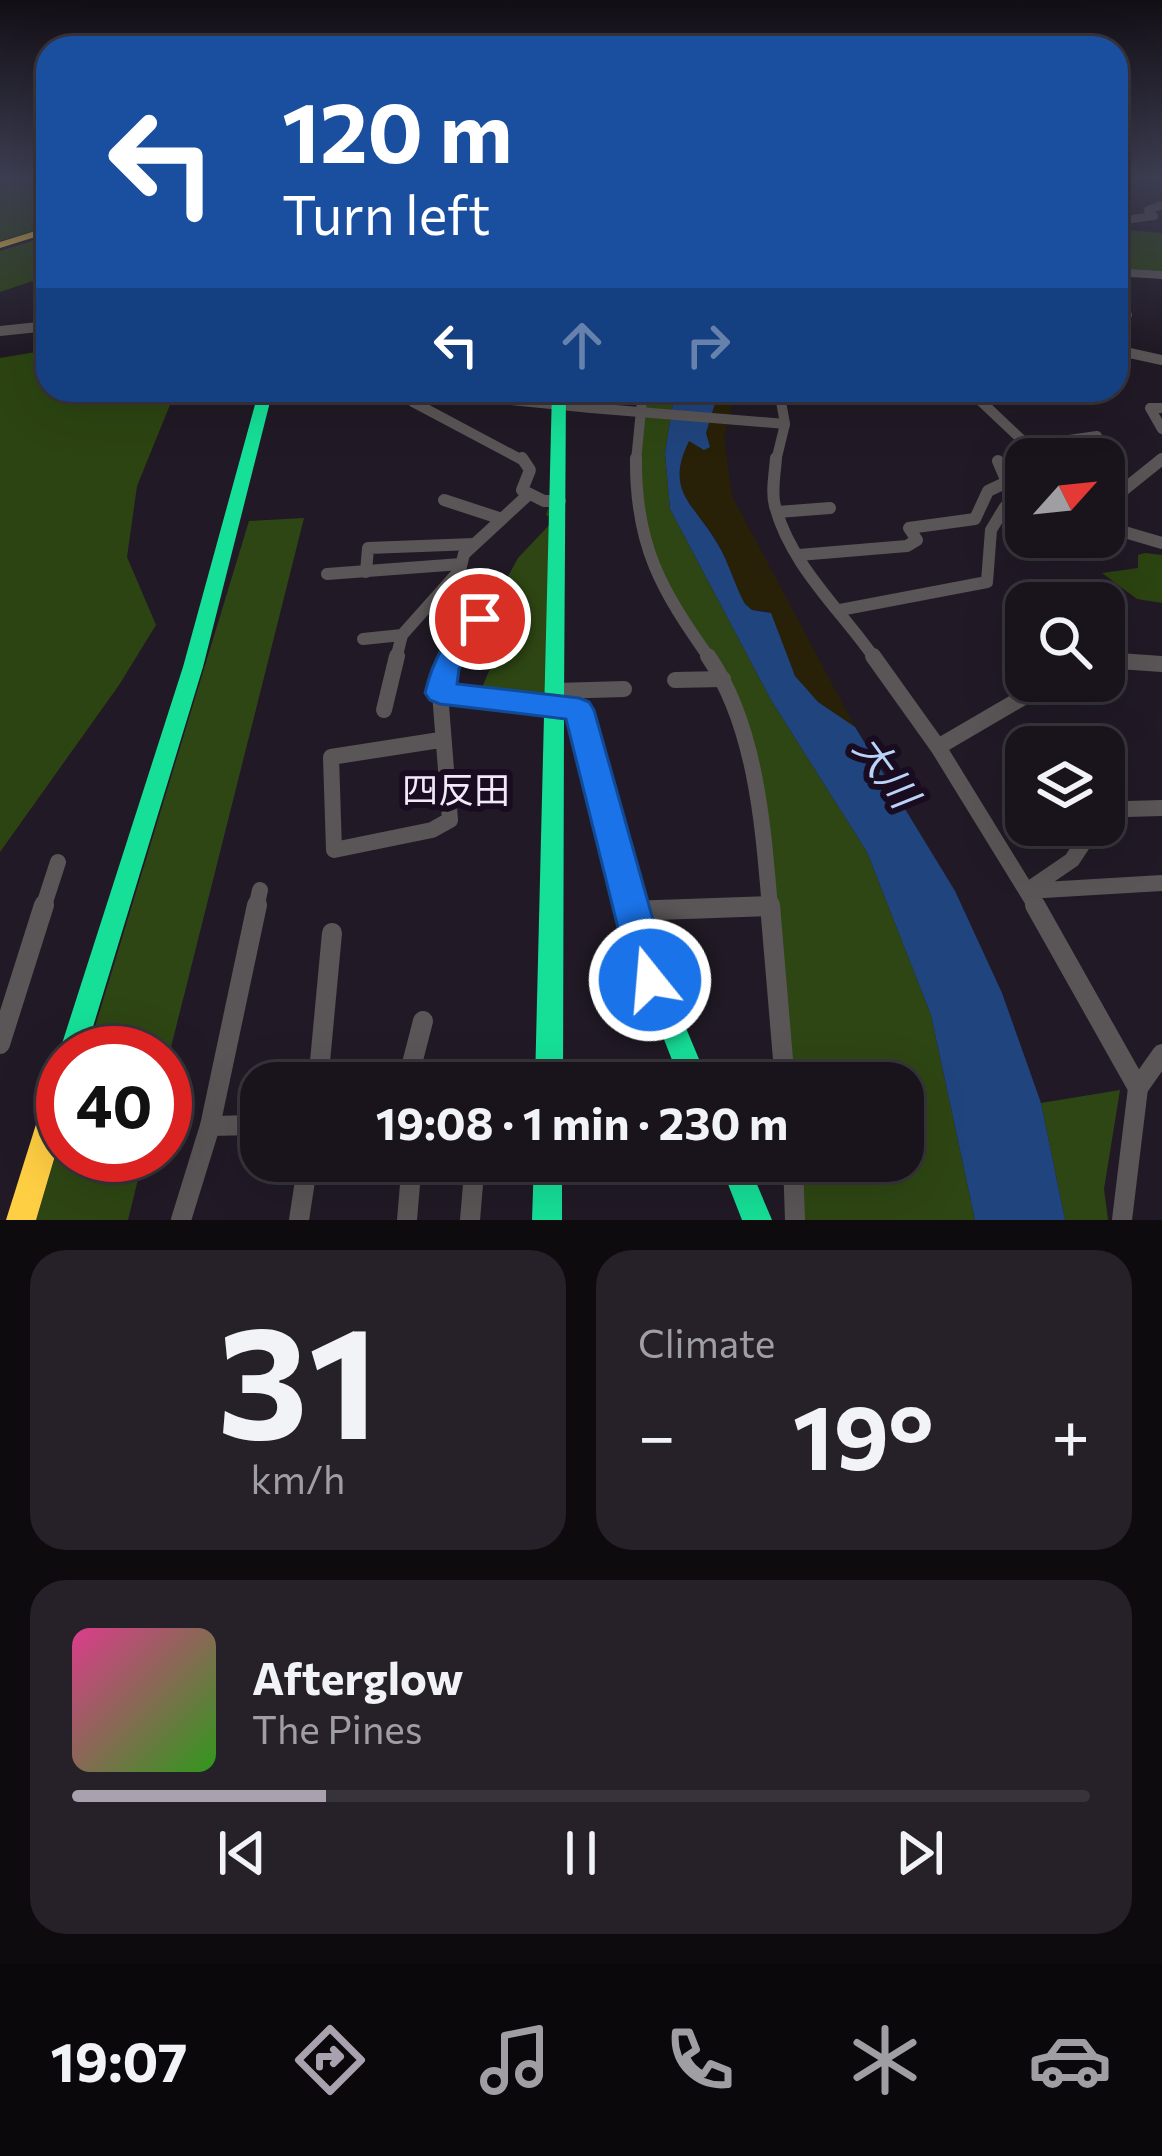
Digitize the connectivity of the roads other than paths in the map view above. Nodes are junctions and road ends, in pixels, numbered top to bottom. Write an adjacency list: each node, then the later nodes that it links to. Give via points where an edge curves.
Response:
1 (32, 235): 2 (main road)
2 (0, 245)
3 (1128, 273): 4 (street)
4 (1162, 275)
5 (36, 327): 6 (street)
6 (0, 331)
7 (1128, 353): 8 (street)
8 (1162, 360)
9 (263, 402): 65 (main road, via 193,668)
10 (413, 402): 25 (street, via 520,457 530,470 522,490)
11 (557, 402): 27 (main road)
12 (572, 402): 17 (street, bridge)
13 (642, 402): 45 (street, via 634,470 650,560 672,608)
14 (781, 402): 17 (street)
15 (982, 402): 20 (street)
16 (1162, 408): 18 (street, via 1150,409)
17 (785, 424): 30 (street, via 776,457)
18 (1162, 429)
19 (1097, 436): 21 (street)
20 (1020, 438)
21 (1083, 438)
22 (1162, 459): 24 (street)
23 (998, 461): 35 (street, via 1007,482 988,490 975,519 909,528 917,540 907,546)
24 (1125, 490)
25 (529, 494): 27 (street); 31 (street)
26 (444, 500): 31 (street)
27 (560, 501): 49 (main road)
28 (1005, 507): 39 (street, via 991,530 987,582)
29 (830, 508): 30 (street)
30 (778, 512): 35 (street)
31 (502, 519): 34 (street)
32 (1125, 532): 33 (street)
33 (1162, 543)
34 (474, 544): 36 (street); 37 (street, via 368,548)
35 (799, 555): 39 (street)
36 (461, 564): 37 (street); 41 (street)
37 (366, 572): 38 (street)
38 (327, 574)
39 (840, 610): 53 (street)
40 (480, 619): 48 (street, via 445,668)
41 (402, 635): 42 (street); 51 (street)
42 (363, 639)
43 (1125, 661): 44 (street)
44 (1162, 664)
45 (723, 679): 46 (street); 61 (street, via 762,840)
46 (675, 680)
47 (624, 688): 49 (street)
48 (440, 693): 49 (street); 52 (street)
49 (555, 699): 62 (main road, via 579,710); 70 (main road)
50 (1014, 702): 53 (street)
51 (384, 710)
52 (440, 740): 52 (street, via 451,820 334,850 331,758)
53 (938, 746): 60 (street)
54 (1162, 808): 55 (street)
55 (1125, 810)
56 (1081, 846): 60 (street)
57 (58, 862): 66 (street)
58 (1162, 883): 60 (street)
59 (260, 890): 75 (street)
60 (1027, 891): 73 (street)
61 (768, 906): 62 (street); 72 (street)
62 (629, 911): 71 (main road)
63 (332, 933): 68 (street)
64 (423, 1021): 69 (street)
65 (80, 1026)
66 (0, 1044)
67 (1162, 1054): 73 (street)
68 (320, 1062)
69 (412, 1062)
70 (549, 1062)
71 (684, 1062)
72 (783, 1062)
73 (1138, 1088): 91 (street)
74 (240, 1125): 75 (street)
75 (210, 1126): 84 (street)
76 (36, 1169): 83 (main road)
77 (305, 1182): 85 (street)
78 (410, 1182): 86 (street)
79 (473, 1182): 87 (street)
80 (548, 1182): 88 (main road)
81 (742, 1182): 89 (main road)
82 (794, 1182): 90 (street)
83 (20, 1220)
84 (181, 1220)
85 (299, 1220)
86 (407, 1220)
87 (470, 1220)
88 (547, 1220)
89 (757, 1220)
90 (795, 1220)
91 (1122, 1220)

